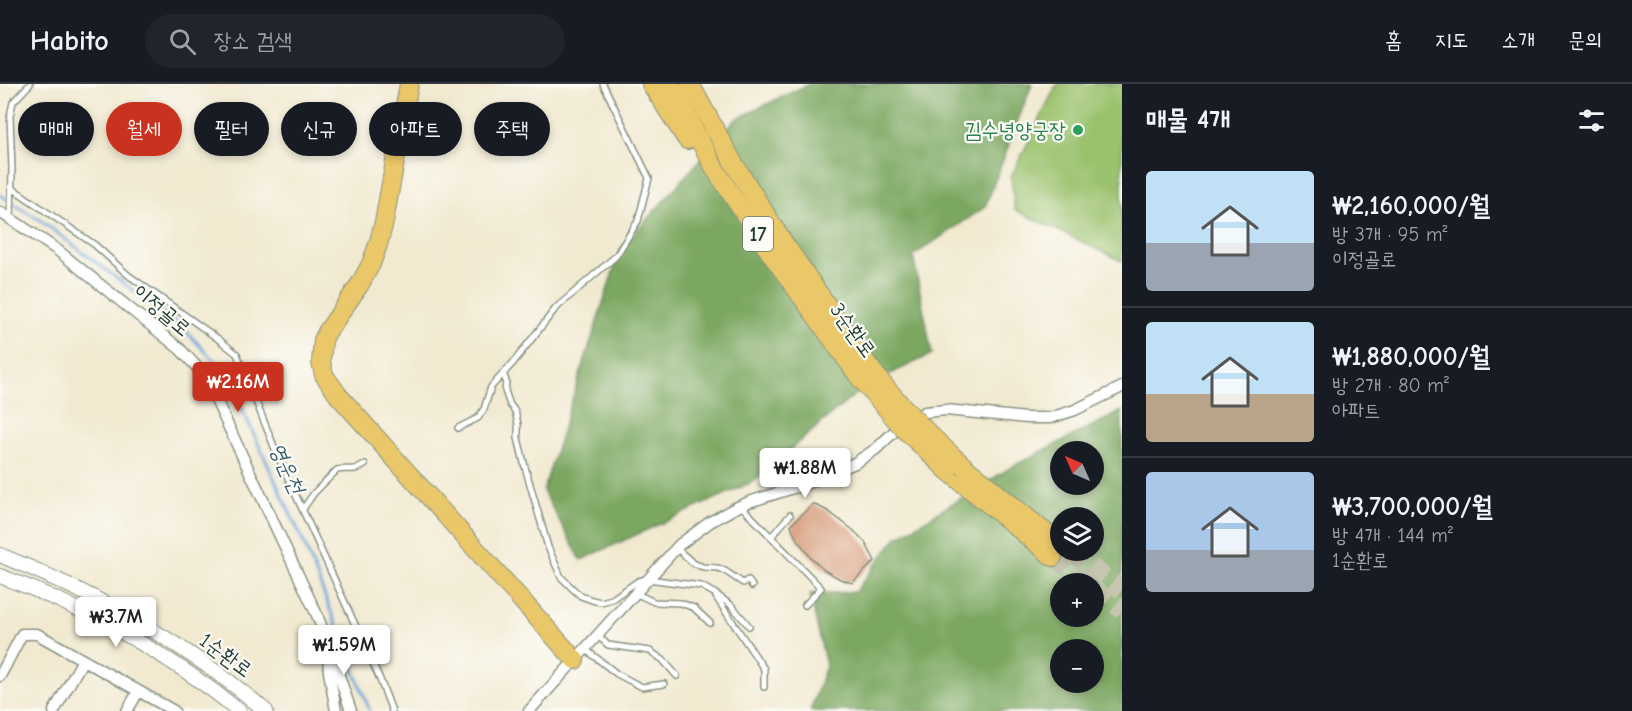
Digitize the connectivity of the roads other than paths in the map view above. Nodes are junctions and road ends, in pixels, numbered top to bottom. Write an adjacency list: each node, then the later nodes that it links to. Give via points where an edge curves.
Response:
1 (30, 84): 8 (lane, via 13,102 9,116)
2 (409, 84): 34 (highway, via 378,245 360,284 327,332 321,349 322,368 339,395)
3 (418, 84): 34 (highway, via 387,247 367,291 334,342 330,354 332,367 355,403)
4 (603, 84): 12 (lane, via 649,178 638,220 616,256 556,308)
5 (651, 84): 11 (highway, via 698,156)
6 (670, 84): 11 (highway, 3순환로 / 17, via 715,169)
7 (690, 84): 13 (highway, 3순환로 / 17, via 733,162)
8 (12, 188): 10 (lane); 18 (lane, via 88,240 128,275 237,354)
9 (0, 212): 10 (street, 이정골로)
10 (11, 214): 33 (street, 이정골로, via 196,366 209,386)
11 (762, 240): 13 (highway, 3순환로 / 17)
12 (503, 373): 15 (lane, via 491,387 478,418); 25 (lane, via 505,391 518,423 525,467 548,547 561,577 581,596 601,602)
13 (865, 373): 21 (highway, 3순환로 / 17, bridge, via 904,429)
14 (1122, 387): 17 (street, via 1050,418 946,410 925,412 903,424 855,463)
15 (458, 428)
16 (365, 465): 18 (lane, via 355,471 337,470)
17 (741, 506): 20 (lane); 22 (street, via 710,522)
18 (303, 509): 48 (lane)
19 (790, 515): 20 (lane)
20 (771, 537): 29 (lane, via 821,588)
21 (1050, 545)
22 (676, 548): 25 (street); 26 (lane, via 693,563 718,568 743,583 748,580)
23 (0, 555): 45 (street, 1순환로, via 130,615 202,662)
24 (0, 576): 44 (street, 1순환로, via 122,633)
25 (648, 579): 27 (street); 28 (lane, via 700,586)
26 (752, 586)
27 (635, 593): 30 (lane, via 654,602 681,603 694,608); 32 (street)
28 (714, 593): 31 (lane); 39 (lane, via 764,669)
29 (805, 604)
30 (710, 623)
31 (749, 626)
32 (597, 635): 34 (street); 37 (lane, via 608,645 650,651)
33 (328, 643): 46 (street); 47 (street, 이정골로)
34 (579, 655): 38 (lane, via 642,687); 49 (street)
35 (83, 660): 36 (street, via 37,634 22,634); 40 (street); 41 (street)
36 (0, 676)
37 (677, 676)
38 (664, 684)
39 (764, 687)
40 (138, 692): 42 (street); 43 (street)
41 (54, 711)
42 (128, 711)
43 (174, 711)
44 (239, 711)
45 (266, 711)
46 (336, 711)
47 (351, 711)
48 (392, 711)
49 (529, 711)

